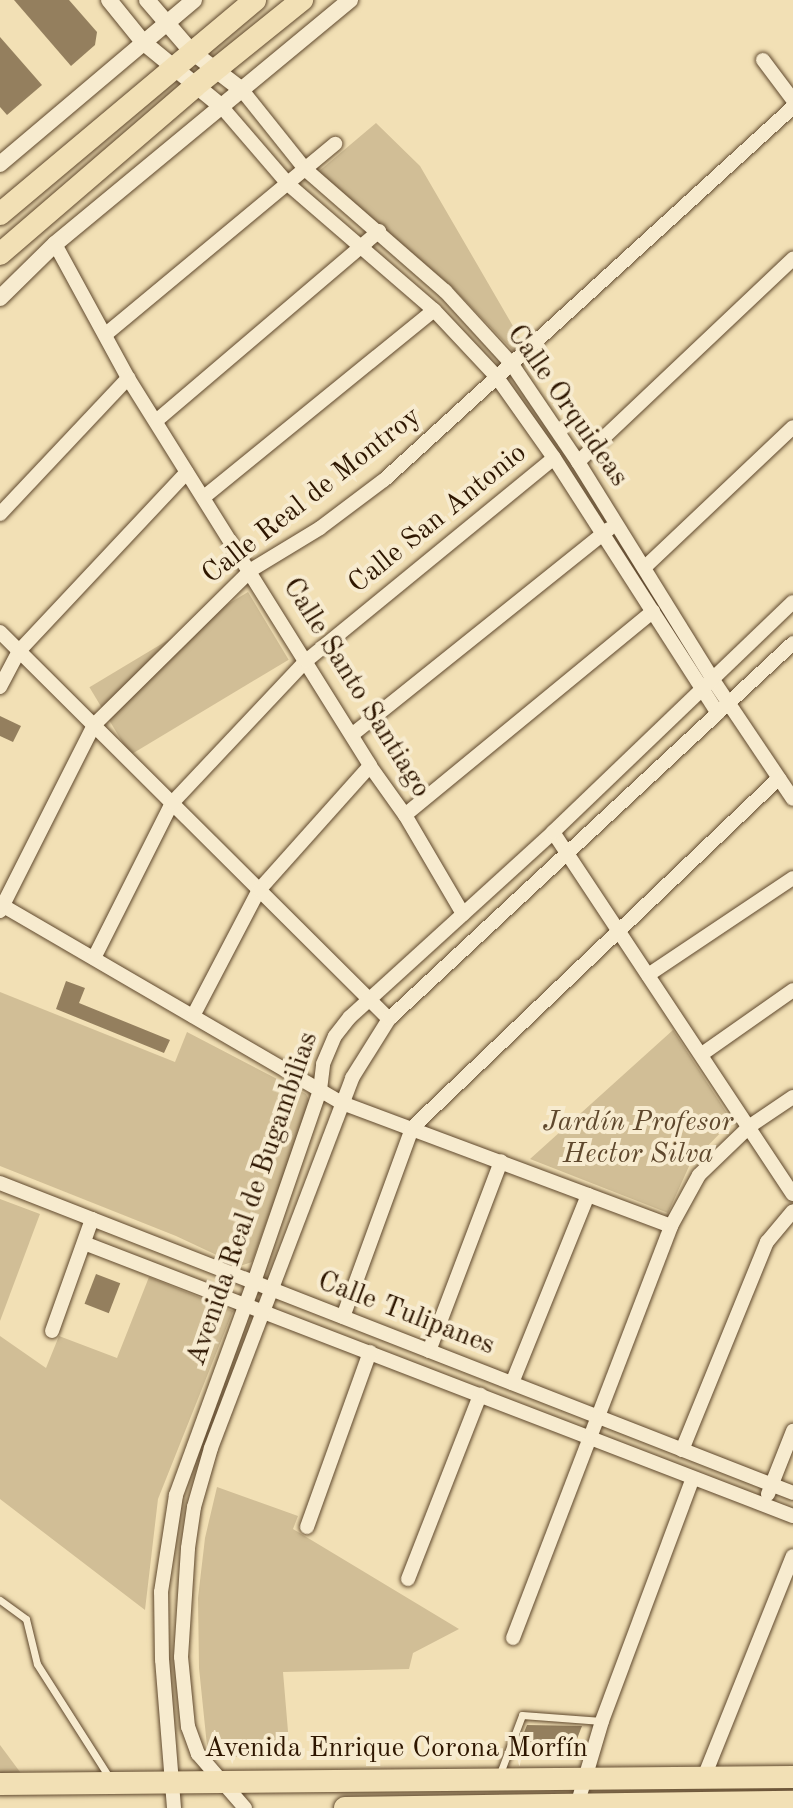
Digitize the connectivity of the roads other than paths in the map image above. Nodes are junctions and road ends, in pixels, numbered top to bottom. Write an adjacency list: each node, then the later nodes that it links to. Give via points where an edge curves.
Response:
1 (109, 0): 9 (street)
2 (147, 0): 8 (street)
3 (194, 0): 8 (street)
4 (255, 0): 10 (main road)
5 (309, 0): 7 (main road)
6 (350, 0): 15 (street)
7 (294, 6): 13 (main road)
8 (166, 23): 9 (street); 10 (street)
9 (143, 42): 12 (street); 20 (street)
10 (191, 51): 12 (main road); 13 (street)
11 (763, 60): 16 (street)
12 (172, 68): 14 (street); 22 (main road)
13 (216, 69): 14 (main road); 15 (street)
14 (194, 87): 17 (street); 29 (main road)
15 (242, 90): 17 (street); 21 (street, Calle Orquideas)
16 (793, 100)
17 (221, 106): 23 (street, Calle Orquideas); 27 (street)
18 (793, 107): 34 (street, Calle Real de Montroy)
19 (335, 144): 21 (street)
20 (0, 164)
21 (305, 169): 23 (street); 26 (street, Calle Orquideas)
22 (46, 175): 24 (main road); 25 (main road)
23 (288, 184): 28 (street, Calle Orquideas); 33 (street)
24 (0, 203)
25 (0, 214)
26 (379, 231): 28 (street); 34 (street, Calle Orquideas, via 445,291)
27 (55, 244): 31 (street); 33 (street, Calle Santo Santiago)
28 (362, 246): 32 (street, Calle Orquideas); 37 (street)
29 (0, 254)
30 (793, 259): 40 (street)
31 (0, 298)
32 (434, 310): 35 (street, Calle Orquideas); 42 (street)
33 (106, 334): 36 (street, Calle Santo Santiago)
34 (511, 363): 35 (street, Calle Real de Montroy); 40 (street, Calle Orquideas)
35 (496, 376): 39 (street, Calle Orquideas); 47 (street, Calle Real de Montroy, via 384,480)
36 (128, 378): 37 (street, Calle Santo Santiago); 43 (street)
37 (156, 421): 41 (street, Calle Santo Santiago)
38 (793, 427): 46 (street)
39 (554, 458): 45 (street, Calle Orquideas); 53 (street, Calle San Antonio)
40 (578, 462): 44 (street, Calle Orquideas)
41 (187, 472): 42 (street, Calle Santo Santiago); 52 (street)
42 (204, 497): 47 (street, Calle Santo Santiago)
43 (0, 514)
44 (616, 524): 45 (street); 46 (street, Calle Orquideas)
45 (601, 534): 49 (street, Calle Orquideas); 59 (street)
46 (644, 568): 54 (street, Calle Orquideas)
47 (251, 570): 53 (street, Calle Santo Santiago); 58 (street, Calle Real de Montroy)
48 (793, 602): 54 (street, Avenida Real de Bugambilias)
49 (653, 611): 56 (street, Calle Orquideas); 64 (street)
50 (0, 632): 52 (street)
51 (793, 643): 57 (street, Avenida Real de Bugambilias)
52 (19, 651): 55 (street); 58 (street)
53 (306, 661): 59 (street, Calle Santo Santiago); 63 (street, Calle San Antonio)
54 (713, 680): 56 (street, Avenida Real de Bugambilias); 57 (street, Calle Orquideas)
55 (0, 687)
56 (701, 690): 57 (street, Calle Orquideas); 65 (street, Avenida Real de Bugambilias)
57 (724, 708): 61 (street, Calle Orquideas); 66 (street, Avenida Real de Bugambilias)
58 (94, 725): 63 (street); 69 (street, Calle Real de Montroy)
59 (353, 734): 60 (street, Calle Santo Santiago)
60 (370, 766): 64 (street, Calle Santo Santiago); 68 (street)
61 (779, 778): 62 (street, Calle Orquideas); 71 (street)
62 (793, 799)
63 (172, 803): 68 (street); 72 (street, Calle San Antonio)
64 (405, 815): 70 (street, Calle Santo Santiago)
65 (553, 832): 66 (street); 70 (street, Avenida Real de Bugambilias)
66 (568, 854): 71 (street); 77 (street, Avenida Real de Bugambilias)
67 (793, 878): 73 (street)
68 (259, 890): 75 (street); 76 (street)
69 (1, 907): 72 (street)
70 (463, 914): 75 (street, Avenida Real de Bugambilias)
71 (617, 932): 73 (street); 83 (street)
72 (94, 958): 76 (street)
73 (648, 975): 78 (street)
74 (793, 990): 78 (street)
75 (370, 1000): 77 (street); 79 (street, Avenida Real de Bugambilias, via 335,1036 323,1064)
76 (193, 1016): 79 (street)
77 (389, 1019): 81 (street, Avenida Real de Bugambilias, via 366,1050)
78 (702, 1054): 82 (street)
79 (320, 1090): 81 (street); 92 (street, Avenida Real de Bugambilias)
80 (793, 1097): 82 (street)
81 (342, 1103): 83 (street); 93 (street, Avenida Real de Bugambilias)
82 (750, 1126): 86 (street); 90 (street, via 699,1175)
83 (412, 1128): 84 (street); 96 (street)
84 (501, 1161): 87 (street); 98 (street)
85 (0, 1183): 89 (street, Calle Tulipanes)
86 (793, 1194)
87 (588, 1195): 90 (street); 100 (street)
88 (793, 1211): 105 (street, via 767,1242)
89 (92, 1219): 91 (street); 92 (street, Calle Tulipanes)
90 (671, 1226): 102 (street)
91 (84, 1243): 94 (street, Calle Tulipanes); 97 (street)
92 (254, 1282): 93 (street, Calle Tulipanes); 94 (street, Avenida Real de Bugambilias)
93 (274, 1290): 95 (street, Avenida Real de Bugambilias); 96 (street, Calle Tulipanes)
94 (246, 1305): 95 (street, Calle Tulipanes); 106 (street, Avenida Real de Bugambilias)
95 (265, 1313): 99 (street, Calle Tulipanes); 107 (street, Avenida Real de Bugambilias)
96 (343, 1317): 98 (street, Calle Tulipanes)
97 (52, 1331)
98 (429, 1351): 100 (street, Calle Tulipanes)
99 (370, 1352): 101 (street, Calle Tulipanes); 113 (street)
100 (512, 1383): 102 (street, Calle Tulipanes)
101 (480, 1395): 104 (street, Calle Tulipanes); 115 (street)
102 (599, 1417): 104 (street); 105 (street, Calle Tulipanes)
103 (793, 1431): 109 (street)
104 (591, 1438): 108 (street, Calle Tulipanes); 117 (street)
105 (682, 1450): 109 (street, Calle Tulipanes)
106 (191, 1452): 107 (street); 123 (street, Avenida Real de Bugambilias, via 176,1495 161,1592)
107 (207, 1461): 124 (street, Avenida Real de Bugambilias, via 192,1521 181,1657 188,1727 198,1754)
108 (693, 1478): 111 (street, Calle Tulipanes); 118 (street)
109 (772, 1485): 110 (street, Calle Tulipanes); 111 (street)
110 (793, 1493)
111 (764, 1505): 112 (street, Calle Tulipanes)
112 (793, 1516)
113 (307, 1527)
114 (793, 1556): 119 (street)
115 (408, 1579)
116 (0, 1600): 125 (lane, via 26,1619 37,1664)
117 (513, 1638)
118 (602, 1721): 121 (lane, via 522,1715); 122 (street)
119 (704, 1777): 120 (main road, Avenida Enrique Corona Morfín); 122 (main road, Avenida Enrique Corona Morfín)
120 (793, 1777)
121 (499, 1778): 122 (main road, Avenida Enrique Corona Morfín); 124 (main road, Avenida Enrique Corona Morfín)
122 (583, 1779): 127 (street)
123 (173, 1780): 124 (main road, Avenida Enrique Corona Morfín); 125 (main road, Avenida Enrique Corona Morfín); 130 (street, Avenida Real de Bugambilias)
124 (221, 1780): 131 (street)
125 (112, 1782): 126 (main road, Avenida Enrique Corona Morfín)
126 (0, 1784)
127 (578, 1802): 128 (main road, Avenida Enrique Corona Morfín); 129 (main road, Avenida Enrique Corona Morfín)
128 (793, 1802)
129 (413, 1807): 132 (main road, Avenida Enrique Corona Morfín)
130 (174, 1808)
131 (245, 1808)
132 (345, 1808)

